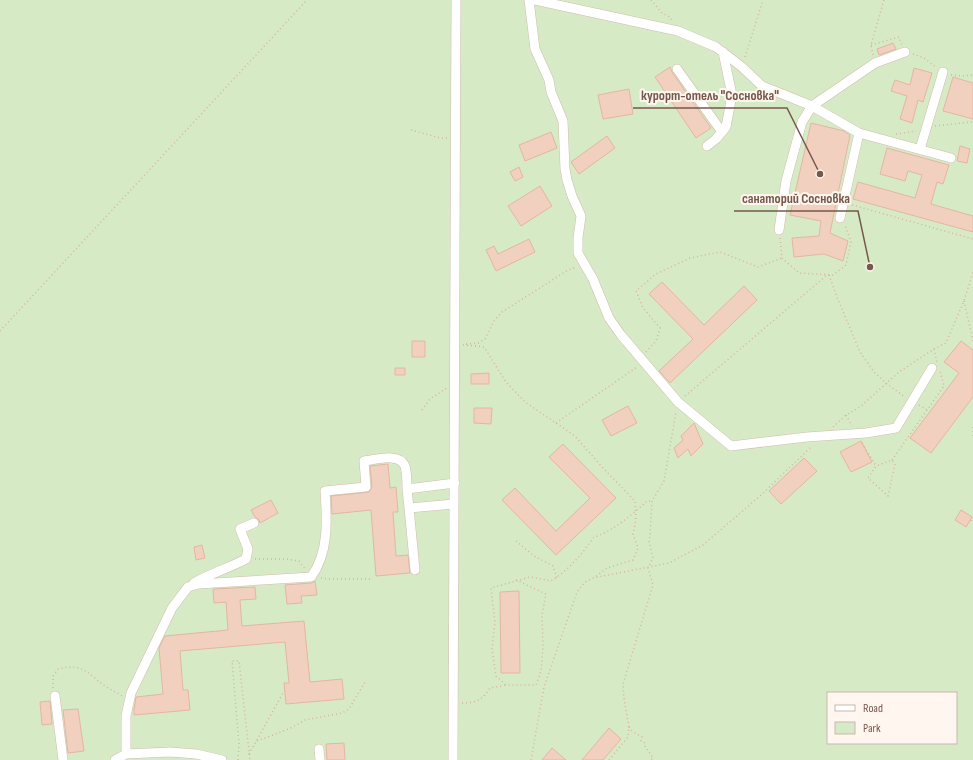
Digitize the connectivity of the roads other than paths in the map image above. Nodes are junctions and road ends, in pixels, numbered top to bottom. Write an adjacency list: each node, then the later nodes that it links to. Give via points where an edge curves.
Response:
1 (456, 0): 17 (street, via 458,345)
2 (529, 0): 16 (street, via 535,49 563,121 565,169 572,196 581,216 578,253 621,335 678,402 731,446 857,434 896,428)
3 (535, 0): 4 (street, via 678,31)
4 (723, 52): 8 (street, via 762,86); 9 (street, via 732,95 726,127)
5 (905, 52): 8 (street, via 875,63)
6 (677, 69): 9 (street)
7 (943, 72): 12 (street)
8 (812, 106): 10 (street); 15 (street, via 802,122 786,181)
9 (722, 132): 11 (street)
10 (859, 133): 12 (street); 14 (street)
11 (707, 146)
12 (920, 149): 13 (street)
13 (951, 158)
14 (840, 218)
15 (779, 230)
16 (937, 368)
17 (454, 483): 18 (street); 19 (street)
18 (407, 489): 20 (street); 23 (street, via 405,467 402,462 390,458 364,461 366,487 325,491 327,522 323,549 318,567 311,576 199,584)
19 (454, 504): 20 (street); 31 (street)
20 (409, 508): 22 (street)
21 (254, 523): 23 (street, via 240,529 248,549 246,559 204,577)
22 (415, 570)
23 (188, 588): 26 (street, via 172,608 131,693 126,716)
24 (55, 696): 27 (street)
25 (319, 749): 30 (street)
26 (126, 757): 28 (street); 29 (street, via 170,752)
27 (63, 760)
28 (115, 760)
29 (222, 760)
30 (320, 760)
31 (453, 760)

